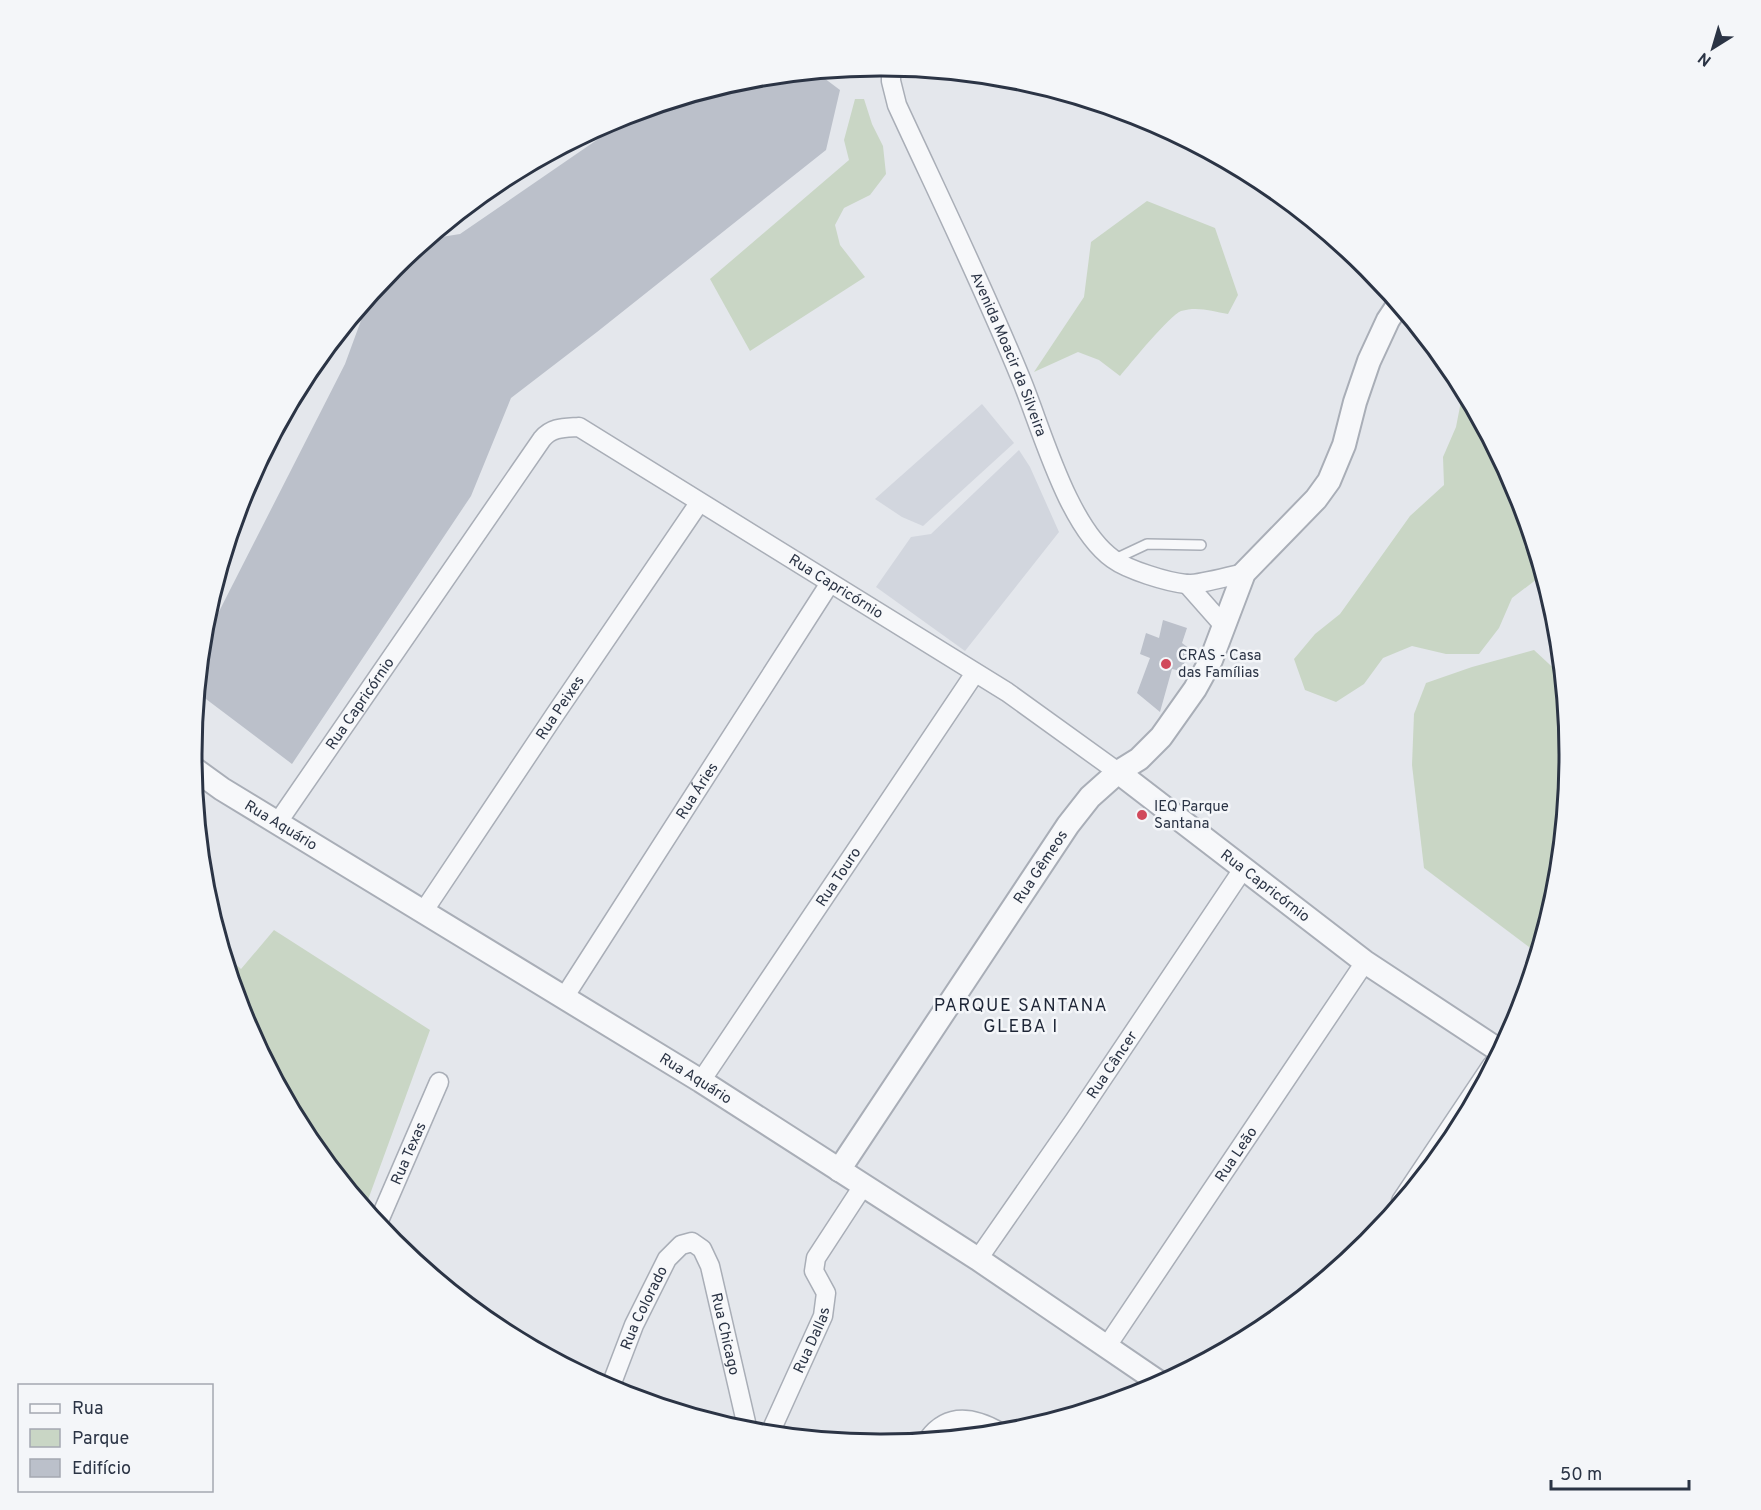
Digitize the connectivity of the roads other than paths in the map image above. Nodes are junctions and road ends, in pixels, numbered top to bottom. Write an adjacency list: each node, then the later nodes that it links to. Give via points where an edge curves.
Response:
1 (891, 76): 5 (street, Avenida Moacir da Silveira, via 897,105 1021,379 1070,500 1098,547)
2 (1394, 311): 6 (street, via 1369,361 1329,482)
3 (699, 503): 7 (street, Rua Capricórnio); 15 (street, Rua Capricórnio, via 579,427 547,432); 17 (street, Rua Peixes)
4 (1201, 544): 5 (lane, via 1147,544)
5 (1113, 560): 8 (street, Avenida Moacir da Silveira)
6 (1244, 573): 8 (street, Avenida Moacir da Silveira); 9 (street, Rua Gêmeos)
7 (830, 584): 10 (street, Rua Capricórnio); 19 (street, Rua Áries)
8 (1187, 584): 9 (street)
9 (1225, 627): 11 (street, Rua Gêmeos, via 1211,660 1178,715 1153,747)
10 (975, 672): 11 (street, Rua Capricórnio); 21 (street, Rua Touro)
11 (1118, 772): 16 (street, Rua Capricórnio); 23 (street, Rua Gêmeos, via 1090,797 1068,825)
12 (202, 775): 14 (street, Rua Aquário)
13 (203, 787): 14 (street)
14 (222, 789): 15 (street, Rua Aquário)
15 (278, 822): 17 (street, Rua Aquário)
16 (1243, 869): 18 (street, Rua Capricórnio); 27 (street, Rua Câncer)
17 (423, 912): 19 (street, Rua Aquário)
18 (1365, 962): 20 (street, Rua Capricórnio); 28 (street, Rua Leão)
19 (565, 996): 21 (street, Rua Aquário)
20 (1493, 1046)
21 (701, 1081): 23 (street, Rua Aquário)
22 (439, 1082): 25 (street, Rua Texas)
23 (839, 1170): 24 (street, Rua Aquário)
24 (863, 1186): 27 (street, Rua Aquário); 32 (street, Rua Dallas, via 816,1258 814,1271 826,1293 823,1316)
25 (382, 1214)
26 (693, 1242): 30 (street, Rua Colorado, via 681,1245 667,1259 634,1325); 31 (street, Rua Chicago, via 702,1249 710,1266)
27 (978, 1259): 28 (street, Rua Aquário)
28 (1107, 1346): 29 (street, Rua Aquário)
29 (1151, 1377)
30 (614, 1379)
31 (745, 1419)
32 (774, 1425)
33 (985, 1425): 34 (street, via 961,1419)
34 (934, 1431)

